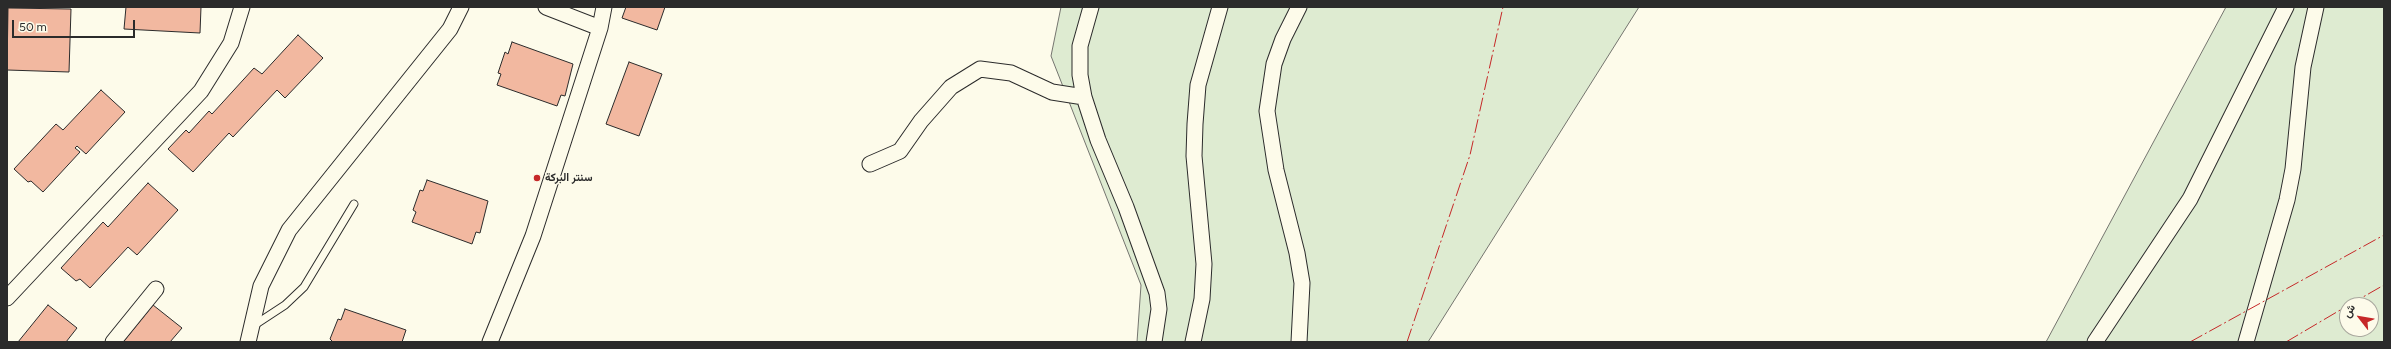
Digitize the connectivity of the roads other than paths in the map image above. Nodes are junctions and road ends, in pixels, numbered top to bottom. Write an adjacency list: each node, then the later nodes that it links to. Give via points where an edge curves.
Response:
1 (242, 7): 15 (street, via 231,43 201,91)
2 (461, 7): 16 (street, via 450,29 289,230 261,286)
3 (546, 7): 10 (street)
4 (604, 7): 10 (street)
5 (1091, 7): 11 (street, via 1080,46 1080,74)
6 (1220, 7): 21 (street, via 1198,85 1194,124 1194,156 1204,264 1202,299)
7 (1299, 7): 22 (street, via 1274,64 1267,111 1276,170 1302,283)
8 (2286, 7): 23 (street, via 2190,199)
9 (2316, 7): 24 (street, via 2303,66 2293,169 2287,200)
10 (600, 28): 17 (street, via 533,236)
11 (1084, 97): 12 (street, via 1052,92 1011,73 980,68 951,87 921,121 900,151); 20 (street, via 1157,293 1159,309)
12 (870, 164)
13 (354, 204): 16 (lane, via 304,287 280,309)
14 (156, 289): 18 (street)
15 (7, 298)
16 (253, 326): 19 (street)
17 (494, 341)
18 (113, 342)
19 (248, 342)
20 (1154, 342)
21 (1193, 342)
22 (1299, 342)
23 (2095, 342)
24 (2246, 342)

